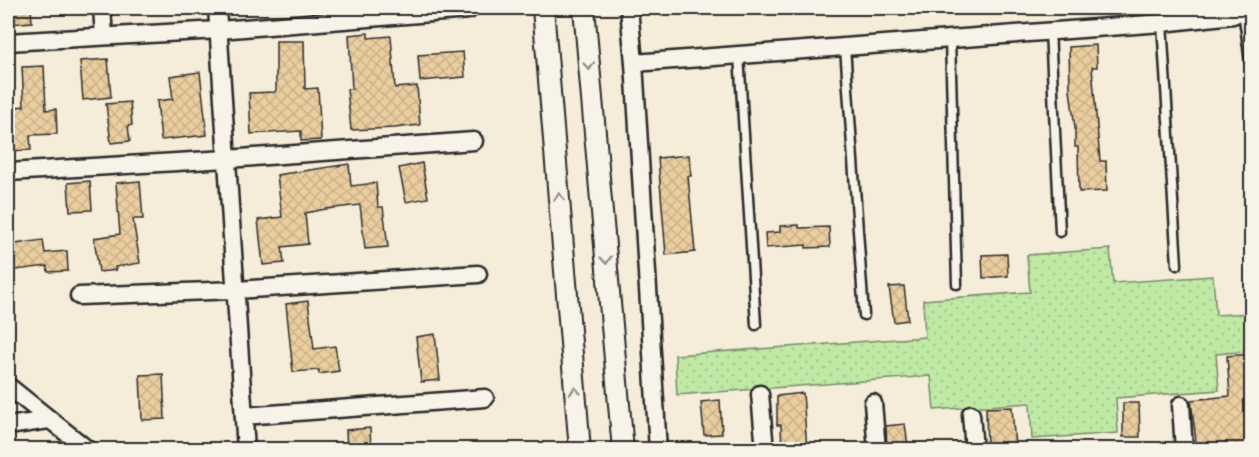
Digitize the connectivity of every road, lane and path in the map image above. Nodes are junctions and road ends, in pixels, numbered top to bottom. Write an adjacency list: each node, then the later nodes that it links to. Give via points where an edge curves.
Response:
1 (102, 8): 11 (street)
2 (218, 8): 9 (street)
3 (543, 8): 40 (street, one-way to 3)
4 (584, 8): 41 (street, one-way to 41)
5 (629, 8): 16 (street)
6 (1246, 9): 8 (street, via 1233,15); 17 (lane)
7 (469, 10): 9 (street)
8 (1162, 23): 10 (street); 22 (lane)
9 (219, 30): 11 (street); 19 (street)
10 (1050, 31): 12 (street); 21 (lane)
11 (104, 36): 13 (street)
12 (950, 39): 14 (street); 24 (lane)
13 (8, 42)
14 (845, 47): 15 (street); 27 (lane)
15 (739, 55): 16 (street); 28 (lane)
16 (634, 63): 42 (street)
17 (1251, 76)
18 (474, 141): 19 (street)
19 (227, 159): 20 (street); 25 (street)
20 (8, 171)
21 (1060, 232)
22 (1177, 265)
23 (478, 274): 25 (street)
24 (957, 284)
25 (236, 290): 26 (street); 35 (street)
26 (79, 296)
27 (864, 315)
28 (756, 325)
29 (8, 386): 36 (street)
30 (760, 394): 43 (street)
31 (485, 398): 35 (street)
32 (873, 403): 44 (street)
33 (1181, 405): 46 (street)
34 (971, 414): 45 (street)
35 (244, 416): 39 (street)
36 (49, 420): 37 (street); 38 (street)
37 (8, 426)
38 (88, 450)
39 (246, 450)
40 (580, 450)
41 (623, 450)
42 (658, 450)
43 (765, 450)
44 (877, 450)
45 (974, 450)
46 (1184, 450)

